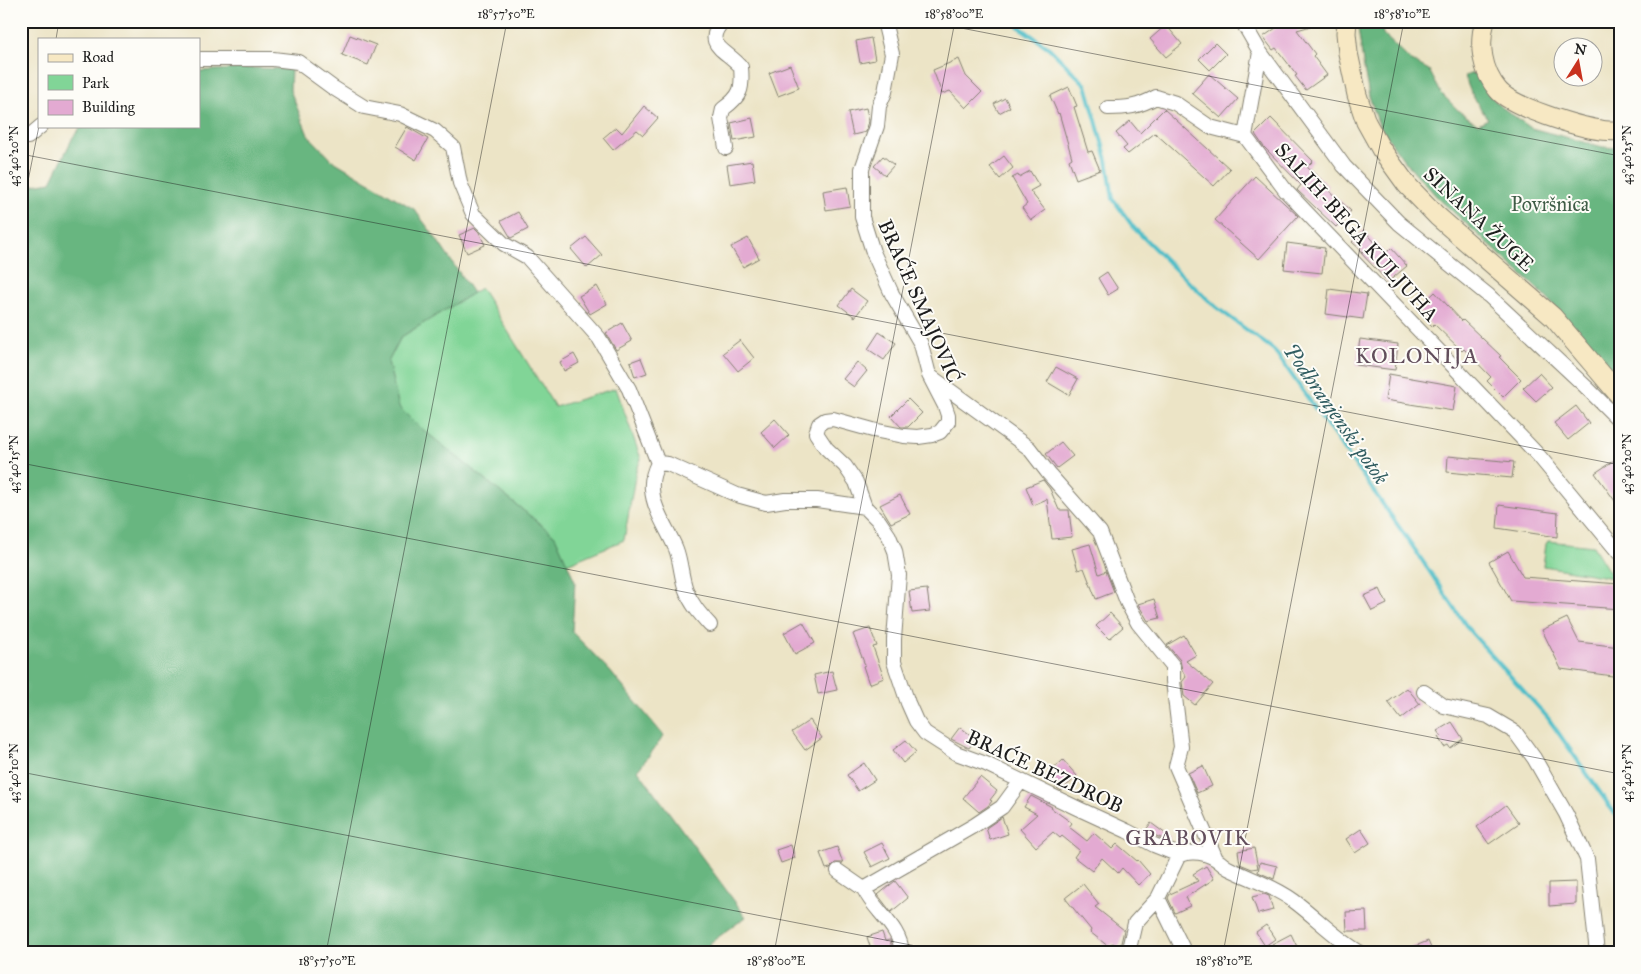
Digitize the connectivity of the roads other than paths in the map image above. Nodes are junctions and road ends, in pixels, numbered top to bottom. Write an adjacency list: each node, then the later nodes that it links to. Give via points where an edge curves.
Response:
1 (723, 21): 13 (street, via 716,28 715,44 741,67 742,83 732,102 722,109)
2 (884, 21): 14 (street, BRAĆE SMAJOVIĆ, via 892,54 877,126 862,169 862,217 892,294 922,344)
3 (1242, 21): 6 (street)
4 (1347, 21): 15 (main road, SINANA ŽUGE, via 1348,53 1366,122 1407,185 1437,216 1553,317)
5 (1485, 21): 10 (main road, via 1481,48 1486,70 1499,91 1524,106 1560,119 1600,130)
6 (1260, 52): 12 (street); 16 (street, via 1344,166 1399,223 1489,296)
7 (200, 59): 17 (street, via 298,62 364,107 400,114 435,131 453,147 460,183 473,214 504,244 527,258 599,338 629,389)
8 (1108, 108): 12 (street, via 1142,105 1156,97 1175,103 1210,127)
9 (39, 128): 11 (street, via 28,137)
10 (1620, 131)
11 (21, 135)
12 (1245, 136): 19 (street, SALIH-BEGA KULJUHA, via 1286,191 1539,456)
13 (726, 148)
14 (929, 375): 18 (street, BRAĆE SMAJOVIĆ, via 948,415 948,422 940,432 918,437 904,436 833,419 825,420 816,428 818,439 856,482); 24 (street, via 1029,448 1100,532 1138,623 1173,666 1181,747 1176,766)
15 (1620, 396)
16 (1620, 421)
17 (658, 463): 18 (street, via 668,464 737,495 766,503 817,500); 20 (street, via 652,488 654,504 677,552 686,590)
18 (865, 507): 22 (street, BRAĆE BEZDROB, via 879,521 895,551 899,575 894,662 916,721 925,733 942,745)
19 (1620, 554)
20 (710, 625)
21 (1424, 692): 32 (street, via 1444,706 1488,716 1514,732 1534,758 1587,859)
22 (1020, 781): 23 (street, BRAĆE BEZDROB); 26 (street, via 1002,807)
23 (1179, 855): 24 (street, BRAĆE BEZDROB, via 1189,851); 27 (street)
24 (1216, 859): 31 (street, BRAĆE BEZDROB, via 1226,867 1278,890)
25 (838, 871): 26 (street)
26 (864, 889): 28 (street, via 897,935)
27 (1158, 898): 29 (street, via 1135,924); 30 (street)
28 (902, 953)
29 (1128, 953)
30 (1185, 953)
31 (1361, 953)
32 (1597, 953)

